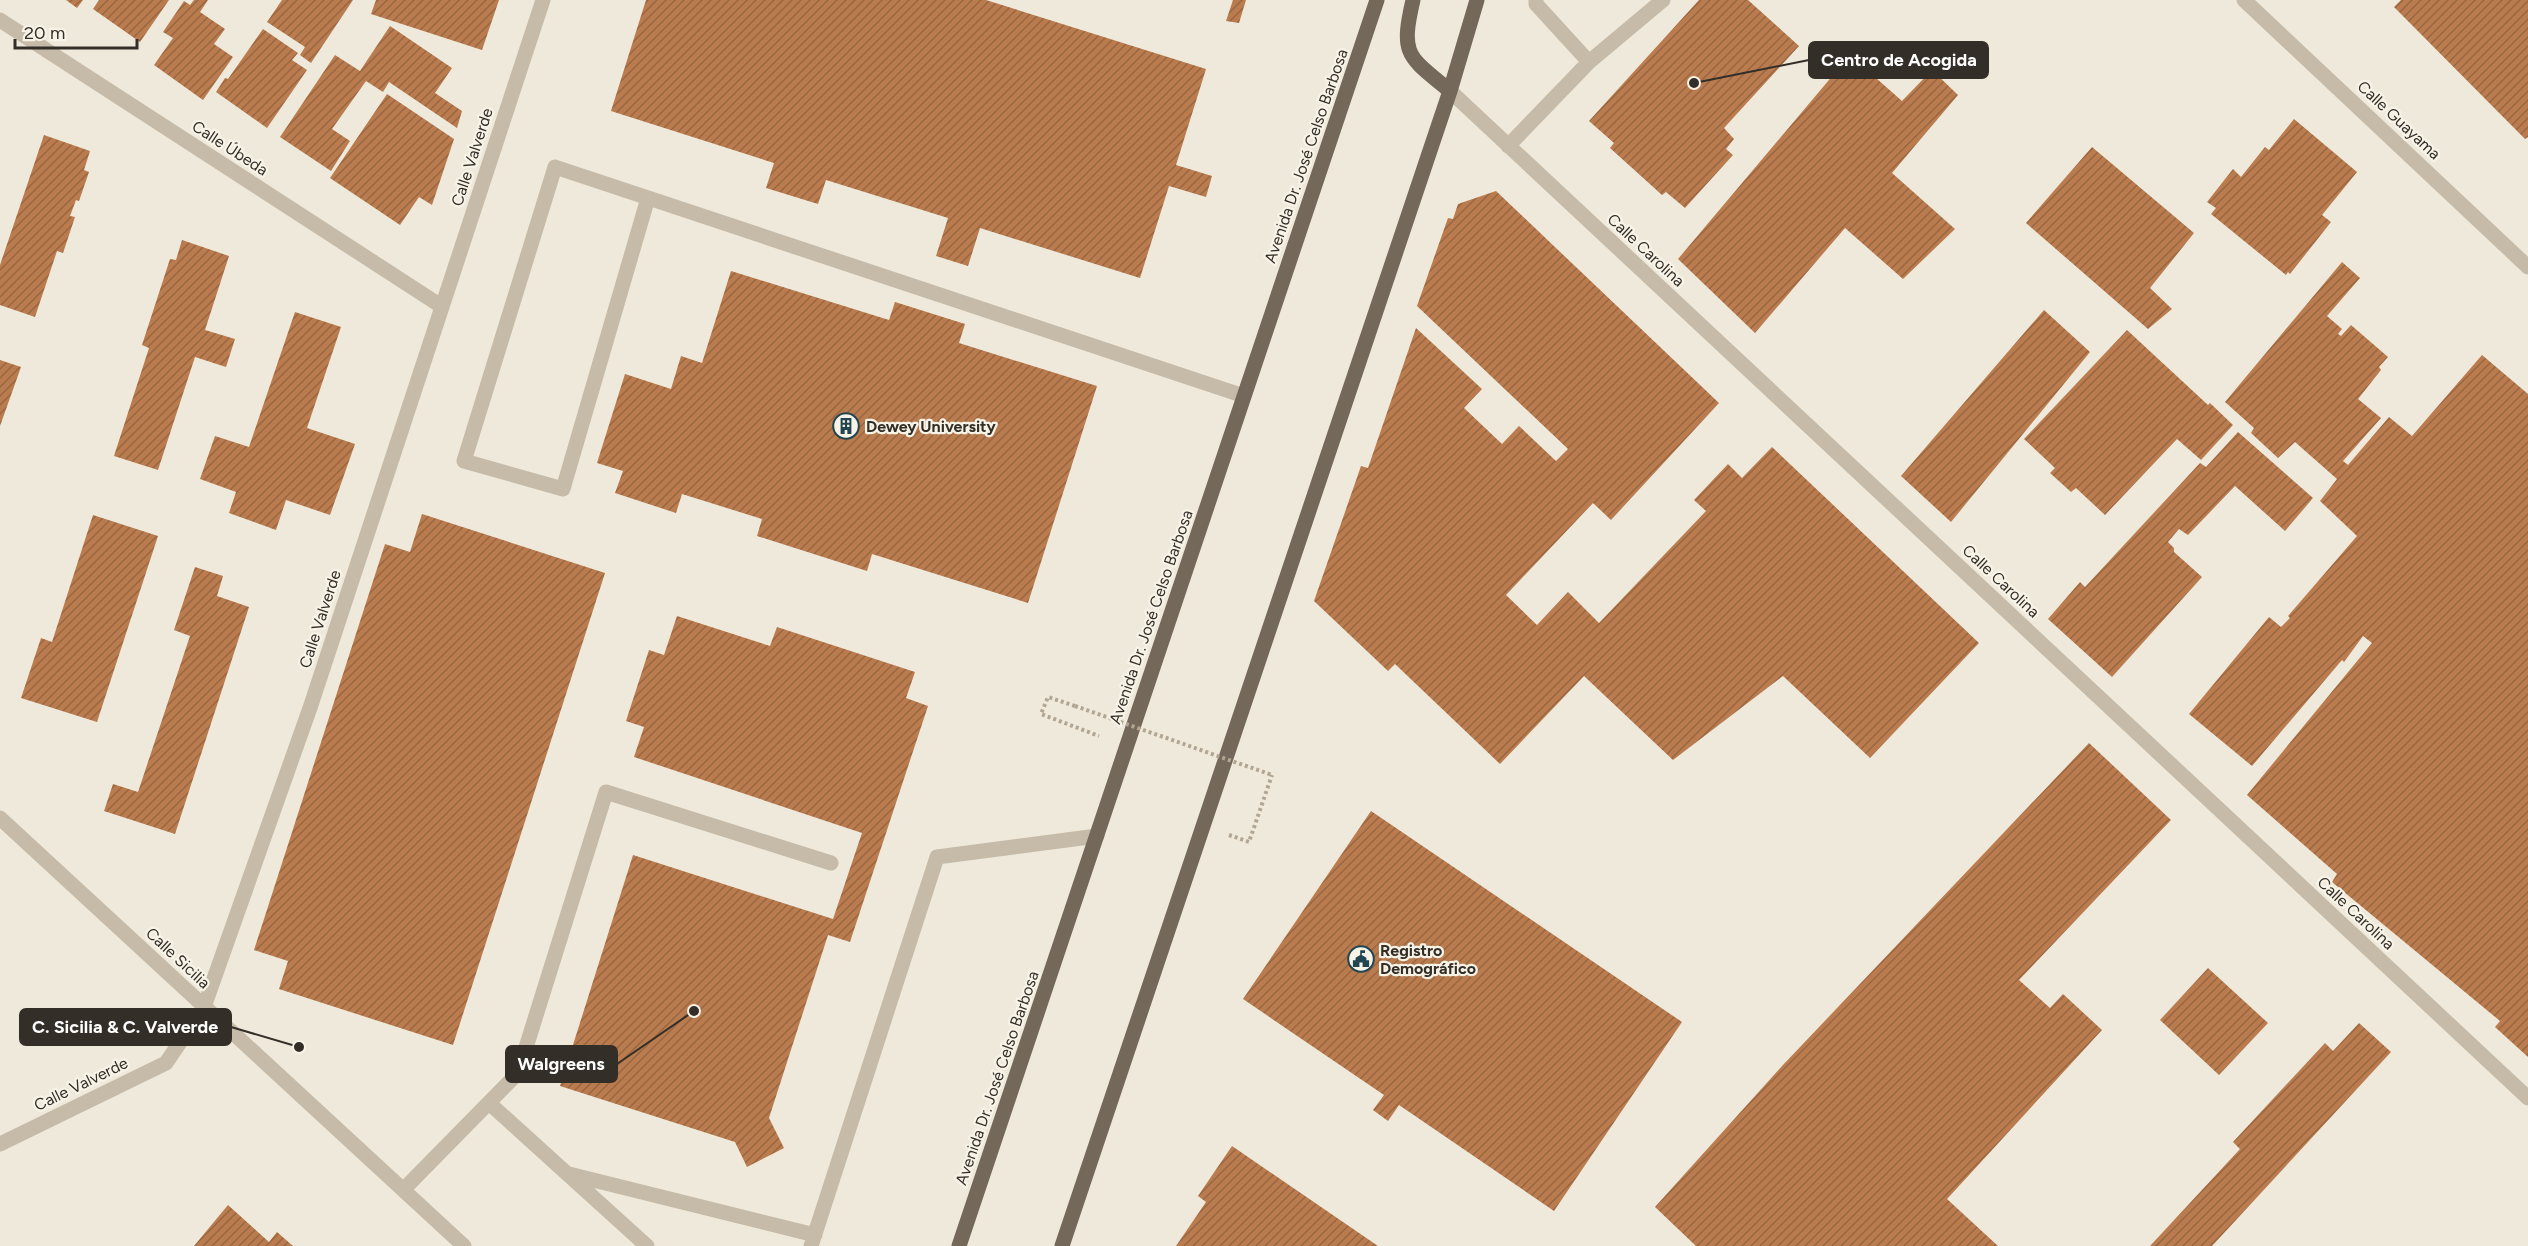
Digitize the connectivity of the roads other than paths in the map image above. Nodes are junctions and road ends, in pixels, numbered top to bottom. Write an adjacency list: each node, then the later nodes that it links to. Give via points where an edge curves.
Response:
1 (543, 0): 14 (street, Calle Valverde)
2 (1377, 0): 15 (main road, Avenida Dr. José Celso Barbosa)
3 (1413, 0): 10 (main road, via 1406,34 1408,48 1414,61)
4 (1477, 0): 10 (main road)
5 (1536, 0): 9 (street)
6 (1663, 0): 9 (street)
7 (2244, 0): 13 (street, Calle Guayama)
8 (0, 20): 14 (street, Calle Úbeda)
9 (1589, 62): 11 (street)
10 (1450, 91): 11 (street, Calle Carolina); 29 (main road)
11 (1508, 146): 20 (street, Calle Carolina)
12 (648, 198): 12 (street, via 555,167 464,461 562,489); 15 (street)
13 (2528, 267)
14 (441, 306): 19 (street, Calle Valverde, via 311,705)
15 (1244, 396): 17 (main road, Avenida Dr. José Celso Barbosa)
16 (0, 818): 19 (street, Calle Sicilia)
17 (1097, 836): 25 (street, via 937,857); 28 (main road, Avenida Dr. José Celso Barbosa)
18 (831, 863): 21 (street, via 606,792 518,1073)
19 (204, 1007): 22 (street, Calle Valverde, via 166,1063); 24 (street, Calle Sicilia)
20 (2528, 1098)
21 (489, 1103): 23 (street); 24 (street)
22 (0, 1144)
23 (568, 1174): 25 (street); 27 (street)
24 (403, 1190): 26 (street, Calle Sicilia)
25 (813, 1240)
26 (464, 1246)
27 (647, 1246)
28 (959, 1246)
29 (1062, 1246)

